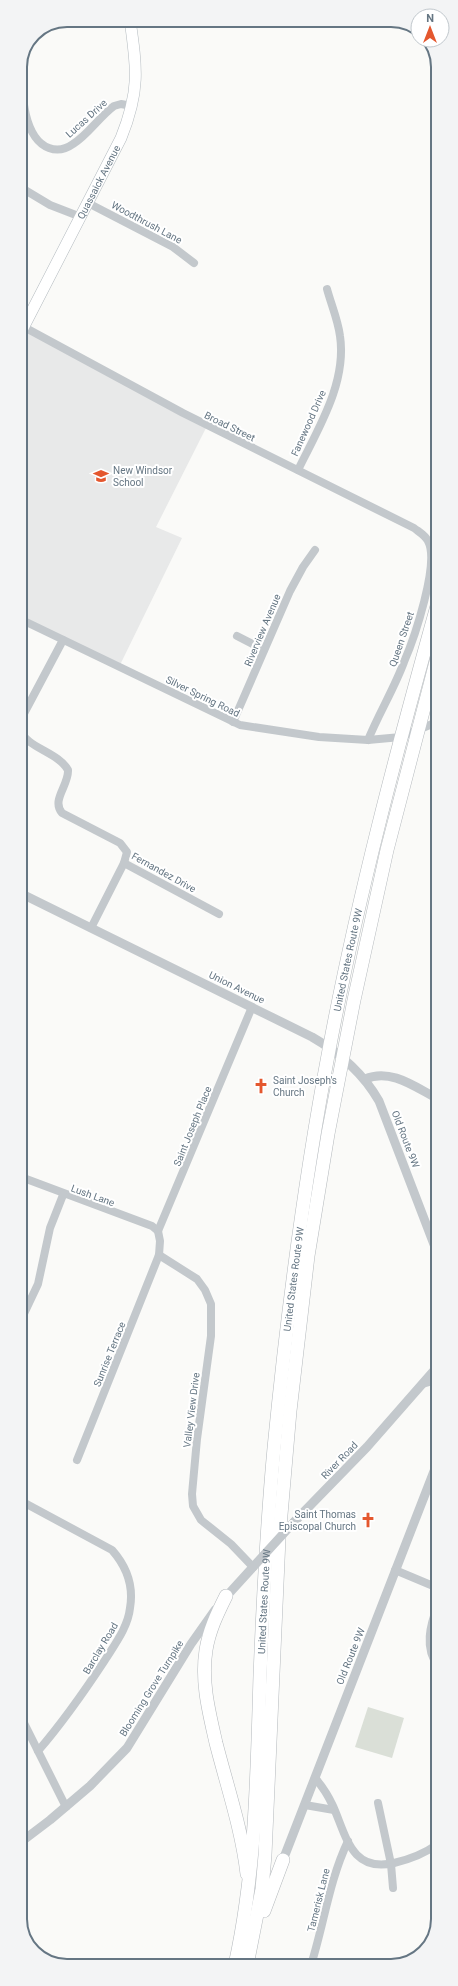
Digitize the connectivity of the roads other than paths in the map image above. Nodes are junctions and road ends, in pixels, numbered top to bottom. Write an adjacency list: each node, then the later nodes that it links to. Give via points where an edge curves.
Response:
1 (131, 27): 2 (main road, Quassaick Avenue, via 136,82)
2 (132, 106): 3 (street, Lucas Drive, via 114,106 72,145 62,149 51,148 36,140); 5 (main road, Quassaick Avenue, via 121,138)
3 (27, 117)
4 (27, 191): 6 (street, via 50,205)
5 (88, 203): 6 (main road, Quassaick Avenue); 7 (street, Woodthrush Lane, via 173,247)
6 (81, 217): 9 (main road, Quassaick Avenue)
7 (194, 263)
8 (326, 289): 11 (street, Fanewood Drive, via 340,335 340,368 329,404)
9 (27, 320)
10 (27, 333): 11 (street, Broad Street)
11 (298, 470): 12 (street, Broad Street, via 414,528)
12 (428, 540): 26 (street, Queen Street, via 431,561 420,616 405,661)
13 (315, 550): 18 (street, Riverview Avenue, via 290,592)
14 (27, 622): 17 (street, Silver Spring Road)
15 (431, 628): 24 (highway, United States Route 9W)
16 (236, 636): 18 (street)
17 (63, 640): 20 (street); 21 (street, Silver Spring Road)
18 (264, 650): 21 (street, Riverview Avenue)
19 (431, 681): 23 (highway, United States Route 9W)
20 (27, 708)
21 (233, 722): 26 (street, Silver Spring Road, via 319,737)
22 (431, 725): 23 (street, Silver Spring Road)
23 (418, 730): 24 (street, Silver Spring Road); 33 (highway, United States Route 9W, via 387,850)
24 (401, 737): 26 (street, Silver Spring Road); 32 (highway, United States Route 9W, via 368,870)
25 (27, 739): 27 (street, Fernandez Drive, via 59,760 68,770 58,802 59,810 120,843 126,852)
26 (368, 740)
27 (124, 863): 29 (street, Fernandez Drive); 30 (street)
28 (27, 896): 30 (street, Union Avenue)
29 (219, 914)
30 (91, 928): 31 (street, Union Avenue)
31 (252, 1007): 32 (street, Union Avenue); 38 (street, Saint Joseph Place)
32 (329, 1047): 33 (street, Union Avenue); 42 (highway, United States Route 9W, via 303,1208)
33 (343, 1058): 34 (street, Union Avenue); 42 (highway, United States Route 9W)
34 (365, 1079): 35 (street, via 373,1076 390,1076); 39 (street, Old Route 9W, via 386,1116)
35 (431, 1096)
36 (27, 1180): 37 (street, Lush Lane)
37 (63, 1195): 38 (street, Lush Lane, via 152,1226); 41 (street, via 50,1228 38,1284)
38 (158, 1231): 40 (street, Saint Joseph Place)
39 (431, 1236)
40 (159, 1255): 46 (street, Sunrise Terrace); 49 (street, Valley View Drive, via 197,1279 211,1304 211,1336 197,1439 193,1506 201,1520 231,1544)
41 (27, 1307)
42 (290, 1350): 65 (highway, United States Route 9W, via 278,1546); 69 (highway, United States Route 9W, via 267,1537 255,1833)
43 (431, 1374): 45 (street, River Road)
44 (431, 1381): 45 (street)
45 (423, 1384): 49 (street, River Road, bridge)
46 (77, 1460)
47 (431, 1479): 50 (street, Old Route 9W)
48 (27, 1504): 56 (street, Barclay Road, via 112,1550 128,1572 130,1583 131,1608 120,1636 80,1698)
49 (253, 1567): 52 (street, Blooming Grove Turnpike)
50 (395, 1570): 51 (street); 57 (street, Old Route 9W)
51 (431, 1585)
52 (226, 1596): 60 (street, Blooming Grove Turnpike, via 191,1644 126,1748 109,1768); 69 (highway, via 209,1636 204,1680 208,1708 245,1861)
53 (431, 1631): 54 (street)
54 (431, 1652)
55 (27, 1729): 56 (street)
56 (38, 1751): 60 (street)
57 (315, 1778): 59 (street, Old Route 9W); 61 (street, via 323,1787)
58 (378, 1803): 67 (street)
59 (305, 1805): 61 (street); 66 (street, Old Route 9W)
60 (66, 1807): 62 (street, Blooming Grove Turnpike)
61 (334, 1810): 63 (street)
62 (27, 1837)
63 (348, 1841): 67 (street, via 352,1851 360,1859 372,1864); 73 (street, Tamerisk Lane, via 329,1891 326,1913)
64 (431, 1848): 67 (street, via 417,1856)
65 (265, 1855): 66 (highway, via 268,1864 274,1869); 70 (highway, United States Route 9W)
66 (283, 1860): 70 (highway)
67 (391, 1864): 68 (street)
68 (393, 1888)
69 (245, 1915): 71 (highway, United States Route 9W)
70 (253, 1939): 72 (highway, United States Route 9W)
71 (236, 1959)
72 (248, 1959)
73 (313, 1959)

